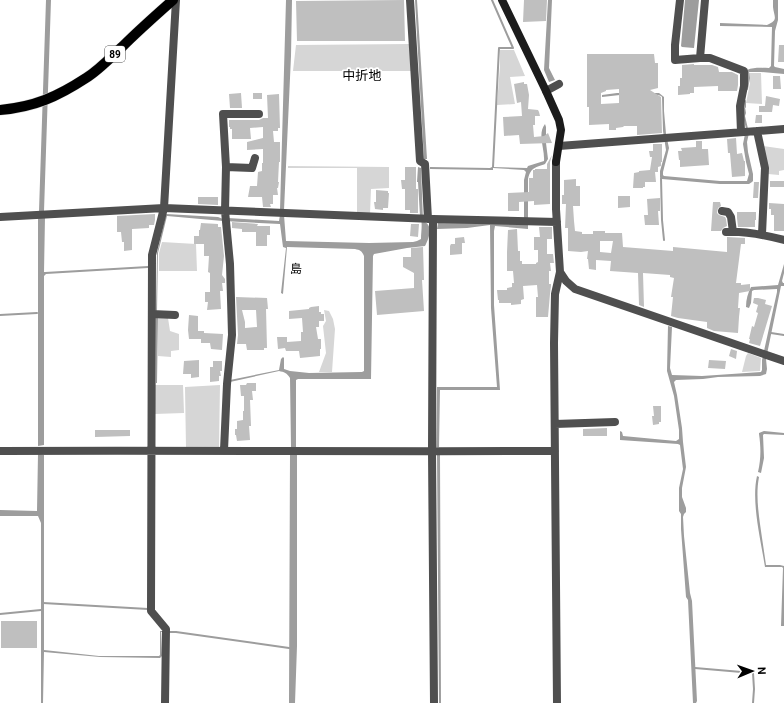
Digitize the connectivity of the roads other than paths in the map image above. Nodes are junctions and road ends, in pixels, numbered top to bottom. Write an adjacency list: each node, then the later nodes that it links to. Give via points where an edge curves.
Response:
1 (174, 0): 9 (main road, 89, via 87,78 40,102); 17 (street)
2 (410, 0): 21 (street, via 420,161 425,164)
3 (502, 0): 8 (street)
4 (680, 0): 6 (street, via 675,60)
5 (706, 0): 6 (street)
6 (700, 58): 13 (street, via 710,58 744,71 740,106)
7 (559, 84): 8 (street)
8 (546, 91): 14 (street, via 559,120)
9 (0, 110)
10 (259, 114): 16 (street, via 223,114)
11 (784, 129): 12 (street)
12 (757, 131): 13 (street); 23 (street, via 765,168)
13 (742, 132): 14 (street)
14 (559, 146): 22 (street, via 556,162)
15 (256, 158): 16 (street, via 252,168)
16 (226, 167): 18 (street)
17 (164, 208): 18 (street); 20 (street); 26 (street, via 152,255)
18 (225, 211): 21 (street); 32 (street, via 230,264 232,335 226,384)
19 (722, 211): 23 (street, via 728,212 731,217 729,232)
20 (0, 217)
21 (430, 219): 22 (street); 34 (street)
22 (557, 222): 25 (street)
23 (762, 234): 24 (street)
24 (784, 240)
25 (560, 272): 28 (street, via 566,282 575,289); 30 (street, via 555,294)
26 (152, 314): 27 (street); 31 (street)
27 (175, 315)
28 (784, 361)
29 (615, 422): 30 (street)
30 (555, 424): 35 (street)
31 (152, 450): 32 (street); 33 (street); 36 (street, via 151,611 166,629)
32 (224, 450): 34 (street)
33 (0, 451)
34 (432, 451): 35 (street); 37 (street)
35 (555, 451): 38 (street)
36 (165, 703)
37 (434, 703)
38 (557, 703)

